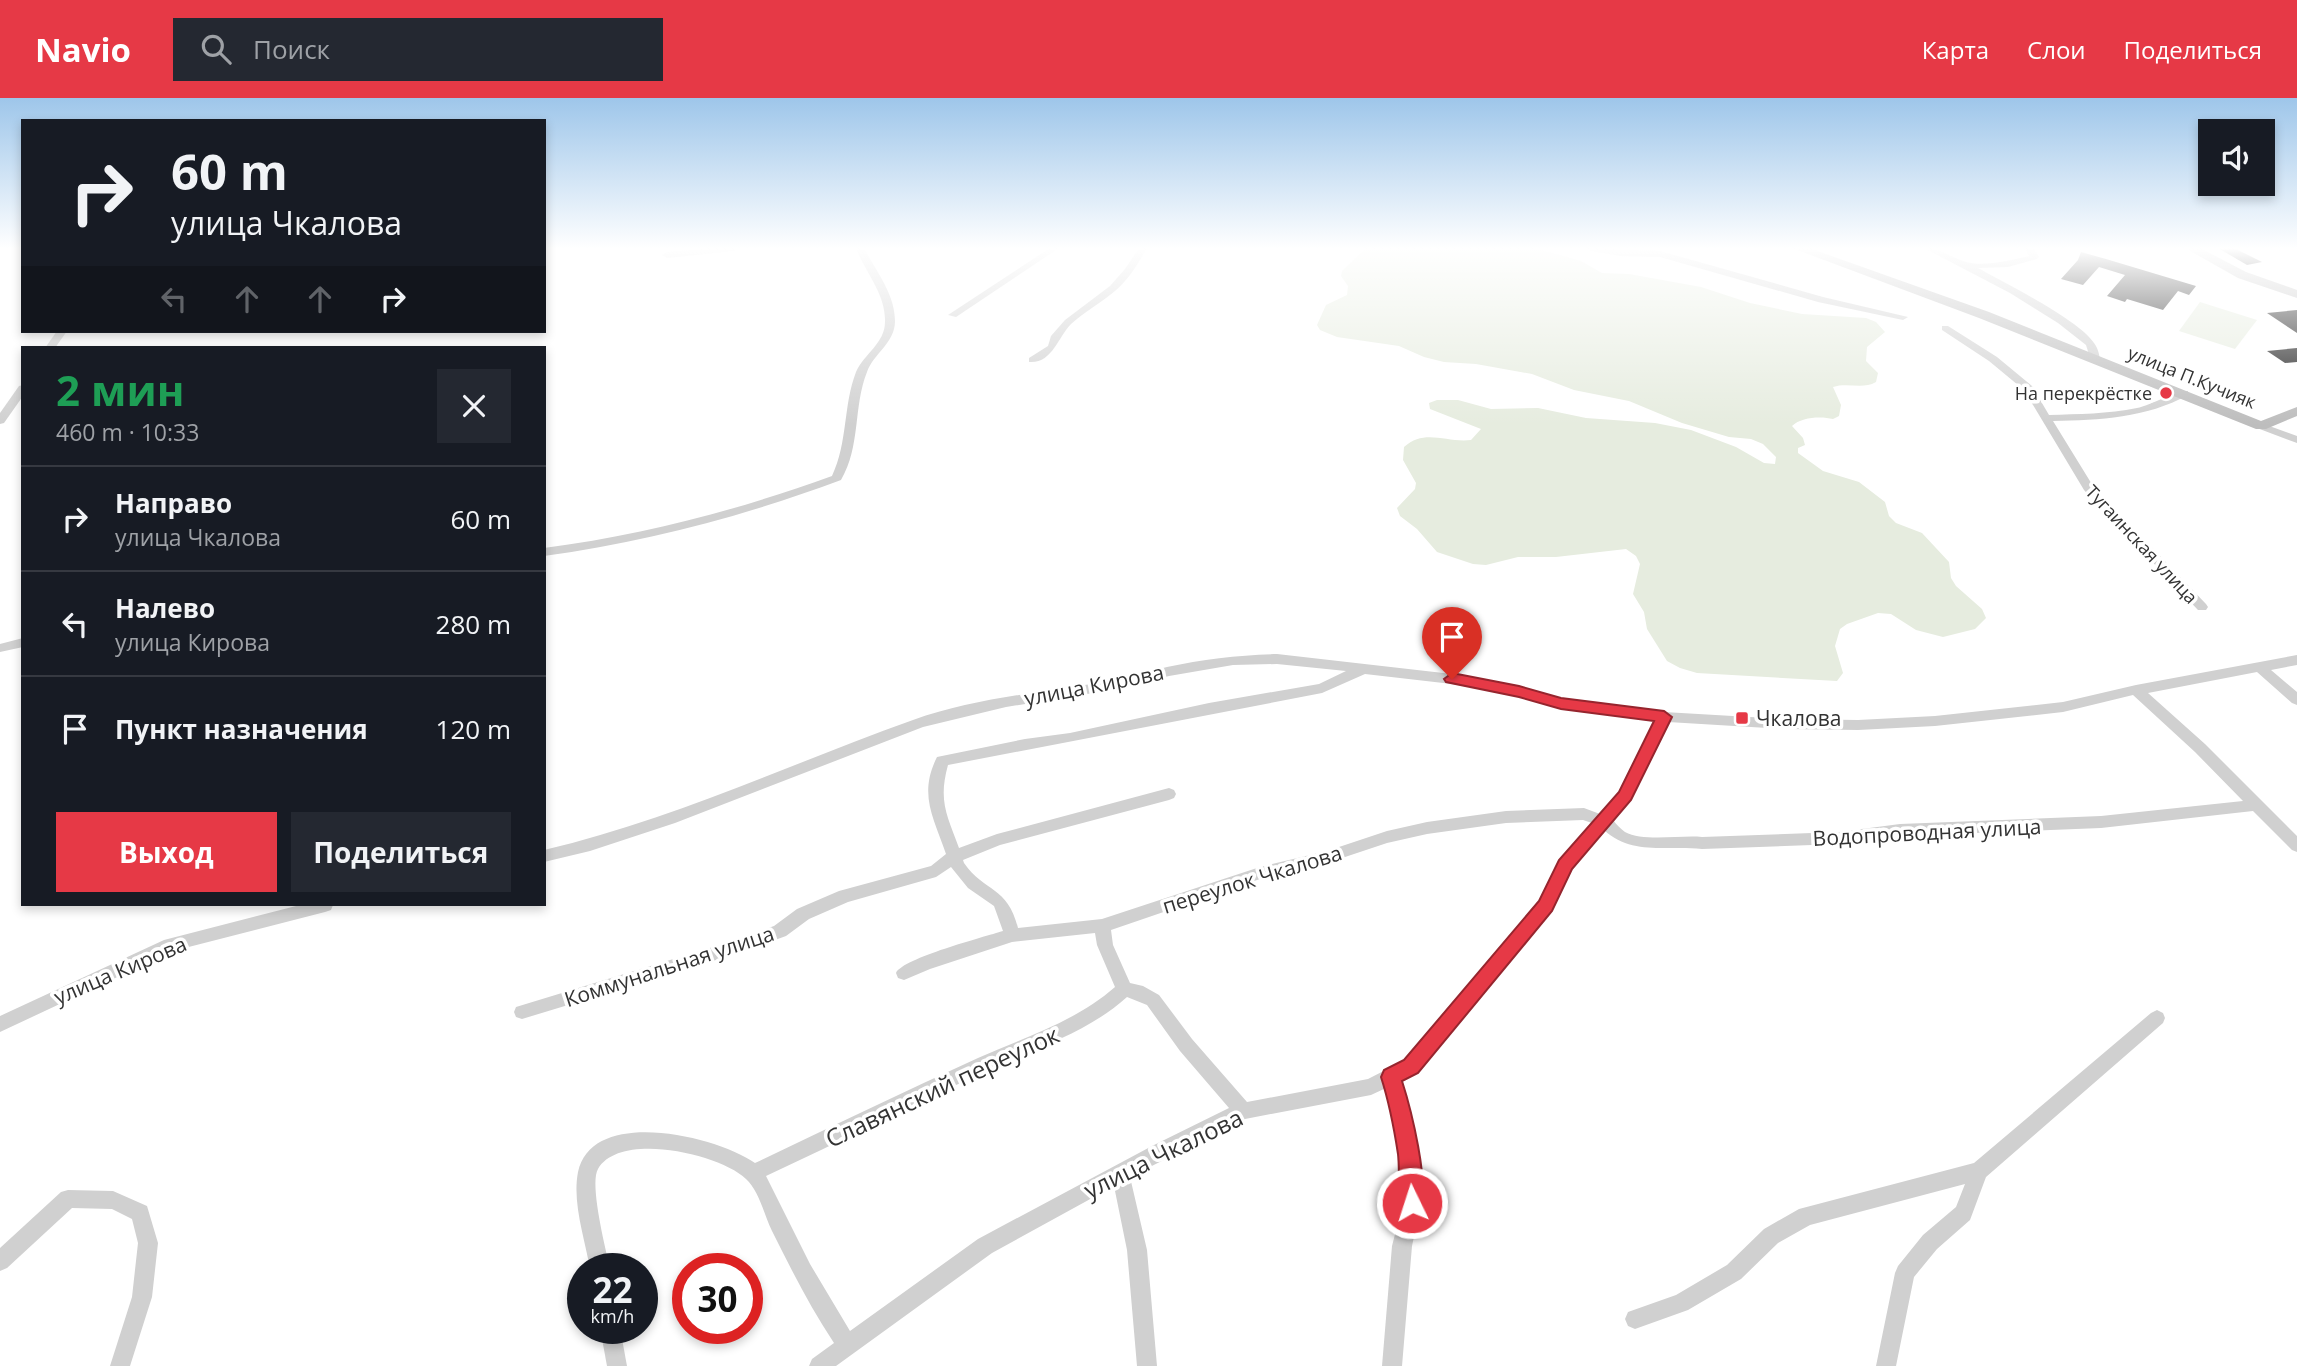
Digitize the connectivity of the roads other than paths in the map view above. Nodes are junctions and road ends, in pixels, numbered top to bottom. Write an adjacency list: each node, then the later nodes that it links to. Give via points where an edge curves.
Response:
1 (888, 307): 19 (street, via 888,334 861,372 851,446 836,478 654,534)
2 (965, 307): 7 (street)
3 (1088, 307): 11 (street)
4 (1856, 307): 8 (street)
5 (1956, 307): 10 (street, улица П.Кучияк)
6 (2038, 307): 10 (street, via 2090,344)
7 (953, 315)
8 (1903, 317)
9 (1945, 328): 15 (street, Тугаинская улица, via 2028,388)
10 (2095, 359): 13 (street, улица П.Кучияк)
11 (1033, 360)
12 (21, 391): 16 (street)
13 (2184, 393): 15 (street, via 2138,411); 17 (street, улица П.Кучияк)
14 (2297, 411): 17 (street)
15 (2047, 418): 20 (street, Тугаинская улица, via 2088,488)
16 (0, 421)
17 (2261, 426): 18 (street, улица П.Кучияк)
18 (2297, 440)
19 (546, 552)
20 (2202, 607)
21 (21, 643): 22 (street)
22 (0, 648)
23 (2297, 660): 24 (street, улица Кирова)
24 (2258, 666): 26 (street, улица Кирова); 27 (street)
25 (1364, 668): 28 (street, улица Кирова); 33 (street, улица Кирова, via 1277,659 1233,660 982,707 880,737 670,819); 34 (street, via 1322,688 942,761 934,810)
26 (2136, 690): 28 (street, улица Кирова, via 2063,707 1935,721 1785,724); 30 (street)
27 (2297, 700)
28 (1664, 717): 31 (street, улица Чкалова, via 1625,796)
29 (1169, 794): 34 (street, Коммунальная улица, via 997,840)
30 (2255, 804): 31 (street, Водопроводная улица, via 2101,822 1725,842 1643,844 1620,836); 32 (street)
31 (1605, 822): 36 (street, переулок Чкалова, via 1584,814 1506,817 1387,836); 43 (street, улица Чкалова, via 1565,864 1546,905 1515,943 1411,1066)
32 (2297, 846)
33 (546, 856)
34 (953, 857): 37 (street, via 964,874 999,899 1007,910); 40 (street, Коммунальная улица, via 936,871 814,909 768,936)
35 (321, 906): 42 (street, улица Кирова, via 170,945)
36 (1102, 926): 37 (street, переулок Чкалова); 39 (street)
37 (1012, 935): 38 (street, переулок Чкалова)
38 (904, 973)
39 (1124, 989): 44 (street, via 1153,1000); 46 (street, Славянский переулок, via 1080,1024 1024,1045)
40 (522, 1012)
41 (2157, 1018): 45 (street)
42 (0, 1024)
43 (1391, 1077): 44 (street, улица Чкалова, via 1371,1087); 57 (street, via 1409,1157 1412,1203 1402,1246)
44 (1243, 1111): 47 (street, улица Чкалова)
45 (1979, 1171): 50 (street, via 1806,1216 1771,1236 1734,1272 1681,1303); 58 (street, via 1963,1213 1930,1242 1905,1273)
46 (753, 1173): 48 (street, via 718,1150 678,1142 633,1142 603,1150 589,1165 587,1181); 52 (street, via 828,1318)
47 (1119, 1173): 52 (street, улица Чкалова, via 985,1246); 56 (street, via 1137,1250)
48 (597, 1253)
49 (0, 1261): 53 (street, via 68,1199 113,1200 140,1213 148,1243 142,1297)
50 (1635, 1319)
51 (613, 1344): 54 (street)
52 (848, 1345): 55 (street, улица Чкалова)
53 (120, 1366)
54 (617, 1366)
55 (818, 1366)
56 (1147, 1366)
57 (1392, 1366)
58 (1886, 1366)

